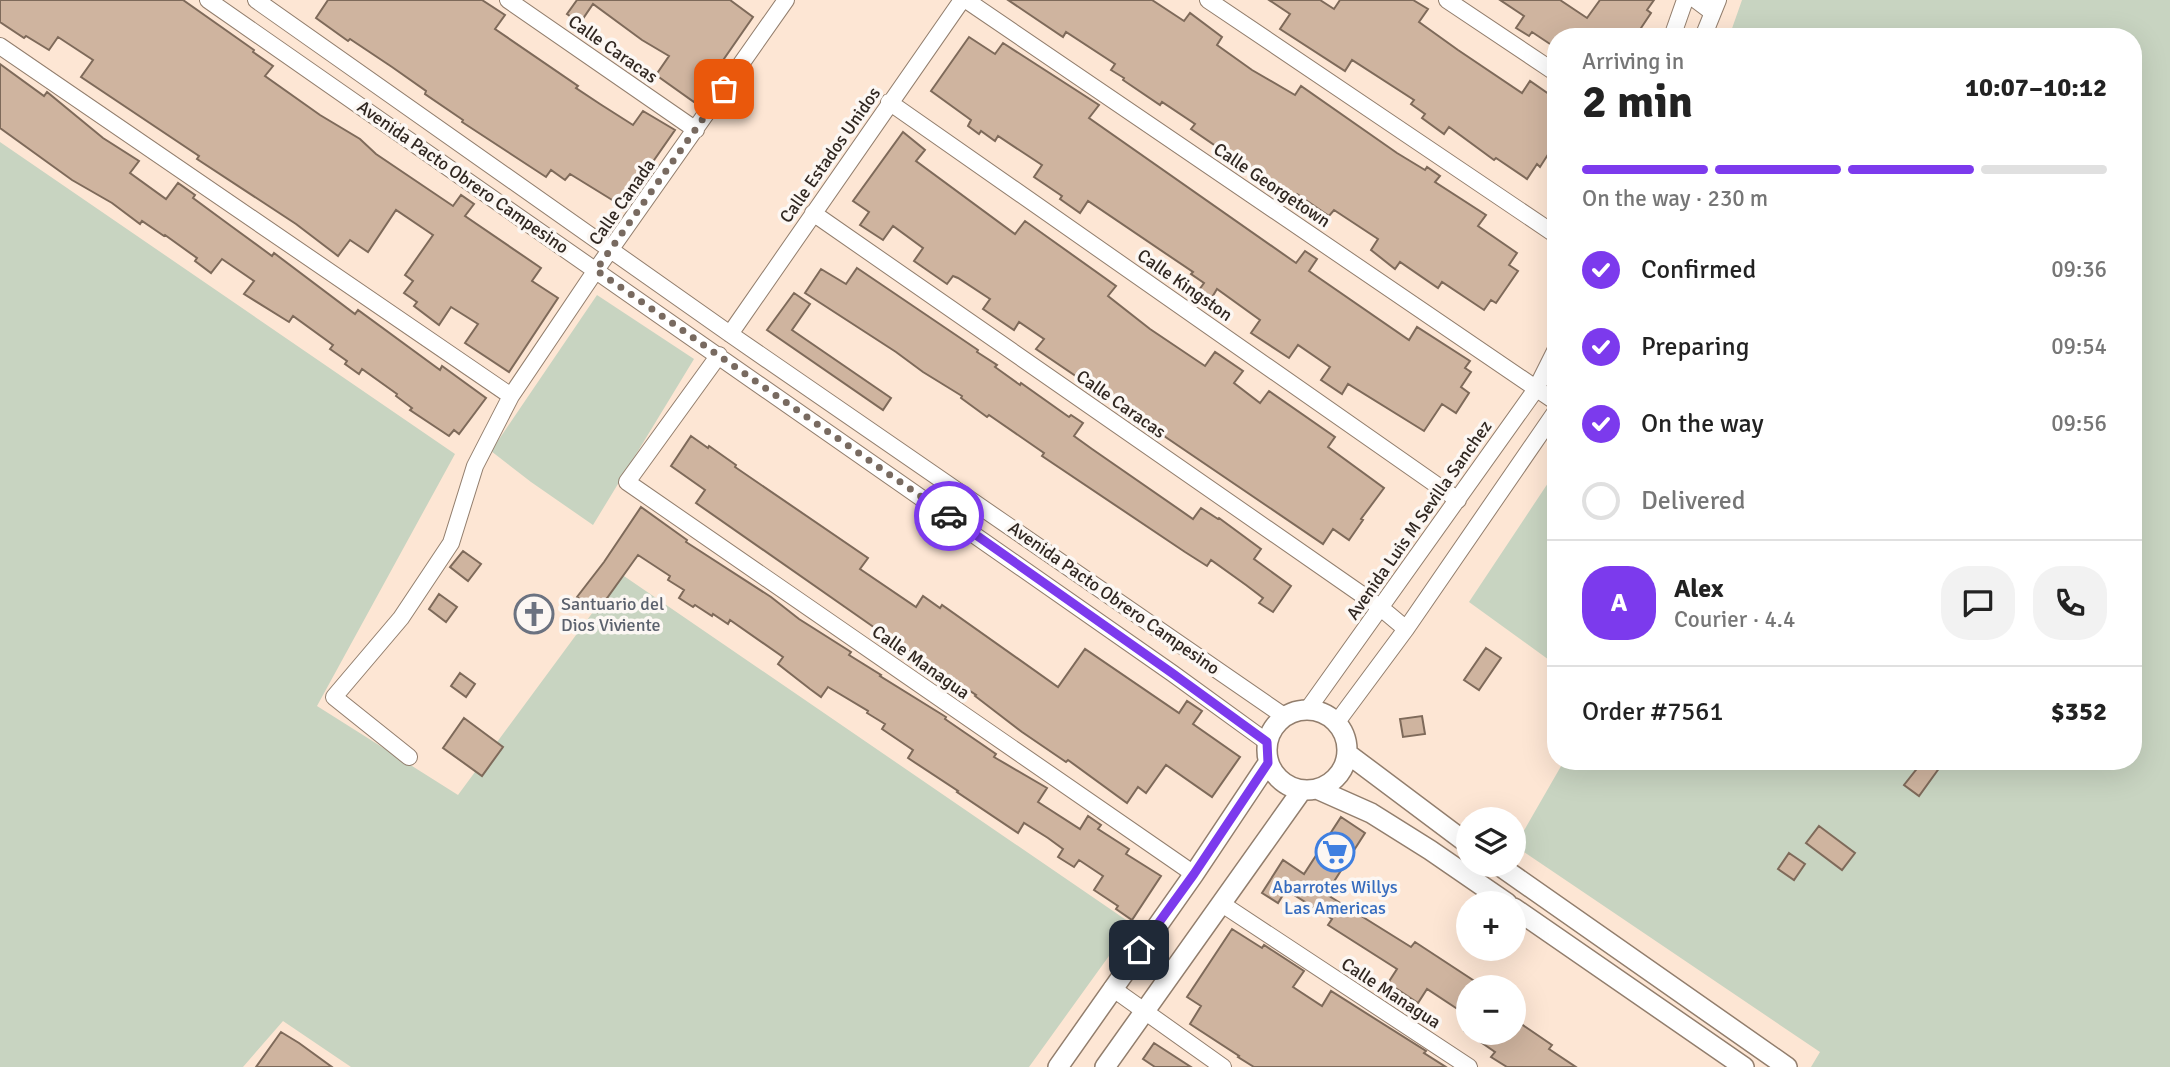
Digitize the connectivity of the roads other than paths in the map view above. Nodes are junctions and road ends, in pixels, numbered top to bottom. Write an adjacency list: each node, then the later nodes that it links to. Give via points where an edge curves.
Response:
1 (208, 0): 20 (street, Avenida Pacto Obrero Campesino)
2 (256, 0): 19 (street, Avenida Pacto Obrero Campesino)
3 (509, 0): 16 (street, Calle Caracas)
4 (964, 0): 15 (street, Calle Estados Unidos); 24 (street, Calle Georgetown)
5 (1208, 0): 18 (street)
6 (1447, 0): 14 (street)
7 (1685, 0): 11 (street)
8 (1696, 0): 10 (street)
9 (778, 3): 16 (street, Calle Canada)
10 (1715, 6): 12 (street)
11 (1675, 28)
12 (1706, 28)
13 (0, 46): 25 (street)
14 (1547, 67)
15 (889, 102): 17 (street, Calle Estados Unidos); 28 (street, Calle Kingston)
16 (696, 130): 19 (street, Calle Canada)
17 (813, 213): 21 (street, Calle Estados Unidos); 29 (street, Calle Caracas)
18 (1547, 229)
19 (612, 250): 20 (street, Calle Canada); 21 (street, Avenida Pacto Obrero Campesino)
20 (596, 270): 22 (street, Avenida Pacto Obrero Campesino); 25 (street, Calle Canada)
21 (730, 334): 32 (street, Avenida Pacto Obrero Campesino)
22 (719, 355): 34 (street, Avenida Pacto Obrero Campesino); 42 (street, Calle Managua, via 627,482)
23 (1547, 367): 24 (street, Avenida Luis M Sevilla Sanchez)
24 (1536, 388): 26 (street, Calle Georgetown); 28 (street, Avenida Luis M Sevilla Sanchez)
25 (511, 396): 36 (street, Calle Canada, via 475,467 452,543 401,618 334,697)
26 (1547, 396)
27 (1547, 424): 30 (street)
28 (1458, 500): 29 (street, Avenida Luis M Sevilla Sanchez)
29 (1381, 608): 30 (street, Calle Caracas); 31 (street, Avenida Luis M Sevilla Sanchez)
30 (1406, 629): 33 (street)
31 (1308, 709): 32 (street); 33 (street)
32 (1284, 716): 34 (street)
33 (1336, 722): 35 (street, via 1346,737)
34 (1267, 742): 37 (street)
35 (1348, 754): 38 (street, via 1343,770 1332,782); 39 (street)
36 (409, 757)
37 (1268, 763): 38 (street, via 1287,786); 42 (street)
38 (1309, 790): 41 (street, via 1371,813); 45 (street, via 1263,843)
39 (1427, 814): 40 (street); 41 (street)
40 (1456, 835)
41 (1412, 839): 44 (street)
42 (1194, 874): 47 (street)
43 (1516, 877): 49 (street)
44 (1489, 891)
45 (1222, 904): 48 (street); 54 (street, Calle Managua)
46 (1526, 916): 50 (street)
47 (1112, 988): 48 (street); 51 (street)
48 (1144, 1012): 52 (street); 53 (street)
49 (1749, 1041): 50 (street); 55 (street)
50 (1737, 1065)
51 (1058, 1067)
52 (1105, 1067)
53 (1223, 1067)
54 (1469, 1067)
55 (1787, 1067)

